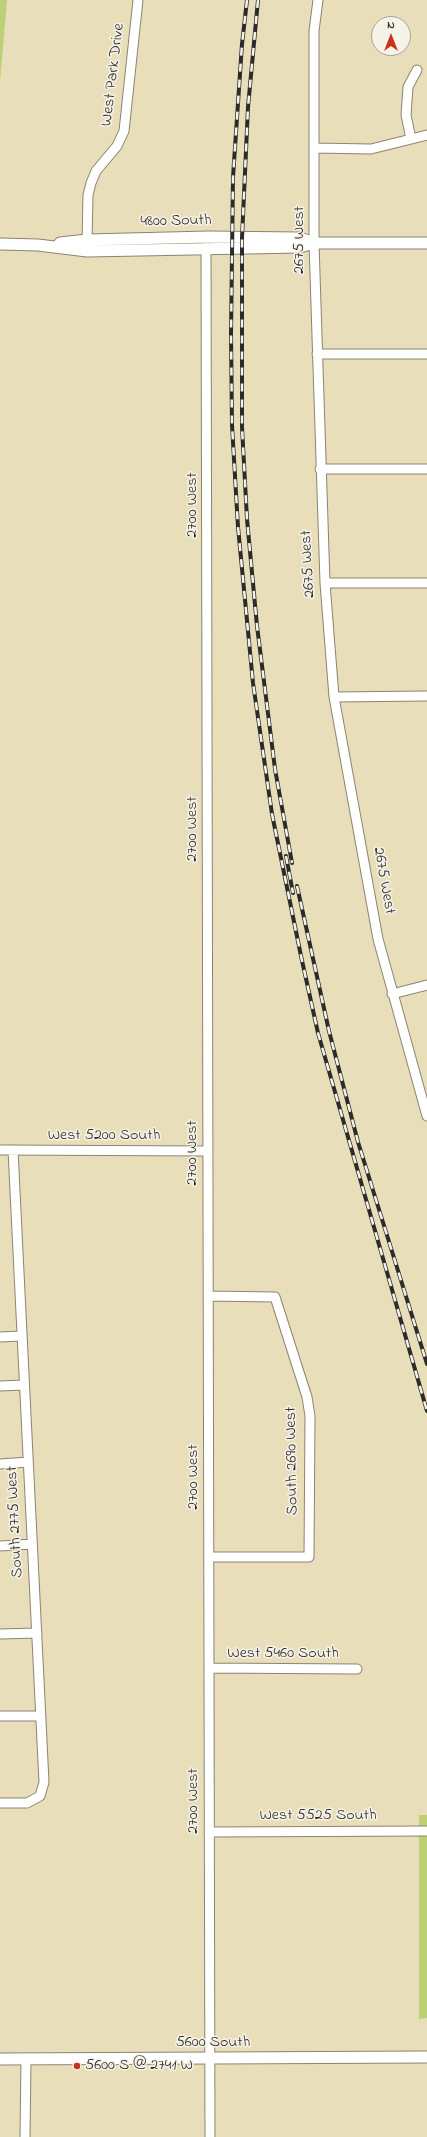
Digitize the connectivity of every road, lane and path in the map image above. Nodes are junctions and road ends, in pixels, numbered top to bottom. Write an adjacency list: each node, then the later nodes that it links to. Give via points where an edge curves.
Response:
1 (138, 0): 8 (street, West Park Drive, via 124,131 118,146 96,171 91,182 88,195)
2 (318, 0): 6 (street, 2675 West, via 314,31)
3 (417, 70): 5 (street, via 408,87 406,115)
4 (427, 135): 5 (street)
5 (411, 139): 6 (street, via 371,149)
6 (315, 148): 9 (street, 2675 West)
7 (152, 238): 8 (main road, 4800 South); 9 (main road, 4800 South, via 300,238); 13 (main road, via 186,242)
8 (88, 240): 12 (main road, 4800 South)
9 (314, 243): 10 (main road, 4800 South); 13 (main road, 4800 South, via 300,247); 14 (street, 2675 West)
10 (427, 243)
11 (0, 244): 12 (main road, 4800 South)
12 (38, 245): 13 (main road, 4800 South, via 87,251)
13 (206, 248): 28 (street, 2700 West)
14 (317, 354): 15 (street); 16 (street, 2675 West)
15 (427, 354)
16 (320, 469): 17 (street); 18 (street, 2675 West)
17 (427, 469)
18 (325, 583): 19 (street); 21 (street, 2675 West)
19 (427, 583)
20 (427, 696): 21 (street)
21 (334, 697): 23 (street, 2675 West, via 378,939)
22 (427, 985): 23 (street)
23 (392, 994): 24 (street, 2675 West)
24 (424, 1093): 25 (street, 2675 West)
25 (427, 1116)
26 (0, 1150): 27 (street, West 5200 South)
27 (13, 1150): 28 (street, West 5200 South); 30 (street, South 2775 West)
28 (208, 1151): 29 (street, 2700 West)
29 (209, 1296): 38 (street, 2700 West); 38 (street, South 2690 West, via 275,1297 307,1397 310,1416 309,1557)
30 (22, 1336): 31 (street); 32 (street, South 2775 West)
31 (0, 1337)
32 (24, 1385): 33 (street); 34 (street, South 2775 West)
33 (0, 1386)
34 (28, 1462): 35 (street); 36 (street, South 2775 West)
35 (0, 1464)
36 (32, 1544): 37 (street); 39 (street, South 2775 West)
37 (0, 1546)
38 (209, 1557): 41 (street, 2700 West)
39 (37, 1633): 40 (street); 44 (street, South 2775 West)
40 (0, 1634)
41 (209, 1668): 42 (street, West 5460 South); 47 (street, 2700 West)
42 (357, 1669)
43 (0, 1716): 44 (street)
44 (41, 1716): 45 (street, South 2775 West, via 44,1782 40,1796 27,1804)
45 (0, 1803)
46 (427, 1831): 47 (street, West 5525 South)
47 (209, 1832): 51 (street, 2700 West)
48 (427, 2057): 51 (main road, 5600 South)
49 (0, 2059): 50 (main road, 5600 South)
50 (26, 2059): 51 (main road, 5600 South); 52 (street)
51 (210, 2059): 53 (street, 2700 West)
52 (25, 2137)
53 (210, 2137)

